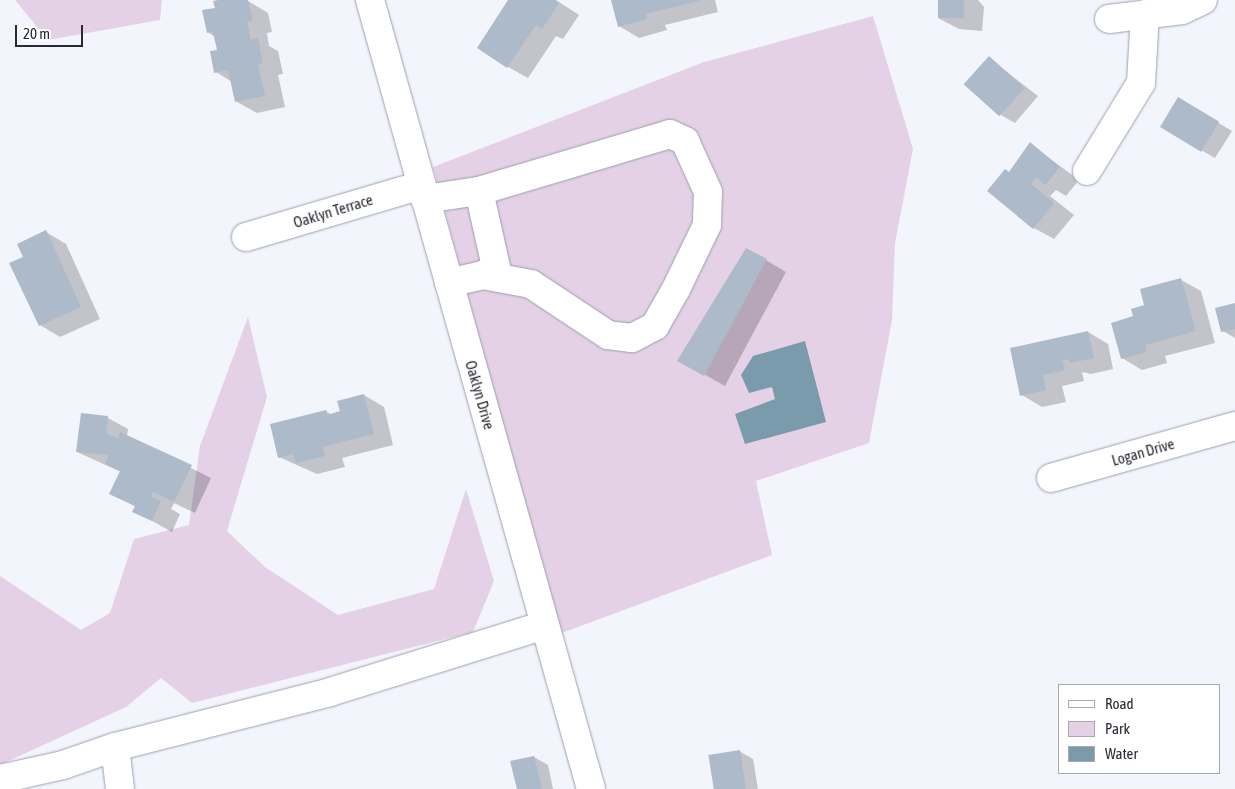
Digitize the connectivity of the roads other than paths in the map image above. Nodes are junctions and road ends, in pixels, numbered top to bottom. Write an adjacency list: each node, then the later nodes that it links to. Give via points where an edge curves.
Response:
1 (370, 0): 7 (street, Oaklyn Drive)
2 (1203, 0): 3 (street, via 1182,10)
3 (1145, 14): 4 (street); 5 (street, via 1140,83)
4 (1109, 18)
5 (1087, 171)
6 (479, 191): 7 (street, Oaklyn Terrace); 9 (street); 9 (street, Oaklyn Terrace, via 670,134 685,141 708,192 707,225 676,288 655,326 632,338 608,335 531,284)
7 (423, 192): 8 (street, Oaklyn Terrace); 10 (street, Oaklyn Drive)
8 (246, 237)
9 (498, 276): 10 (street, Oaklyn Terrace, via 484,275)
10 (449, 283): 13 (street, Oaklyn Drive)
11 (1235, 426): 12 (street, Logan Drive)
12 (1052, 478)
13 (545, 625): 14 (street, via 330,692); 17 (street, Oaklyn Drive)
14 (114, 748): 15 (street, via 63,766 5,778); 16 (street)
15 (0, 784)
16 (120, 789)
17 (591, 789)

